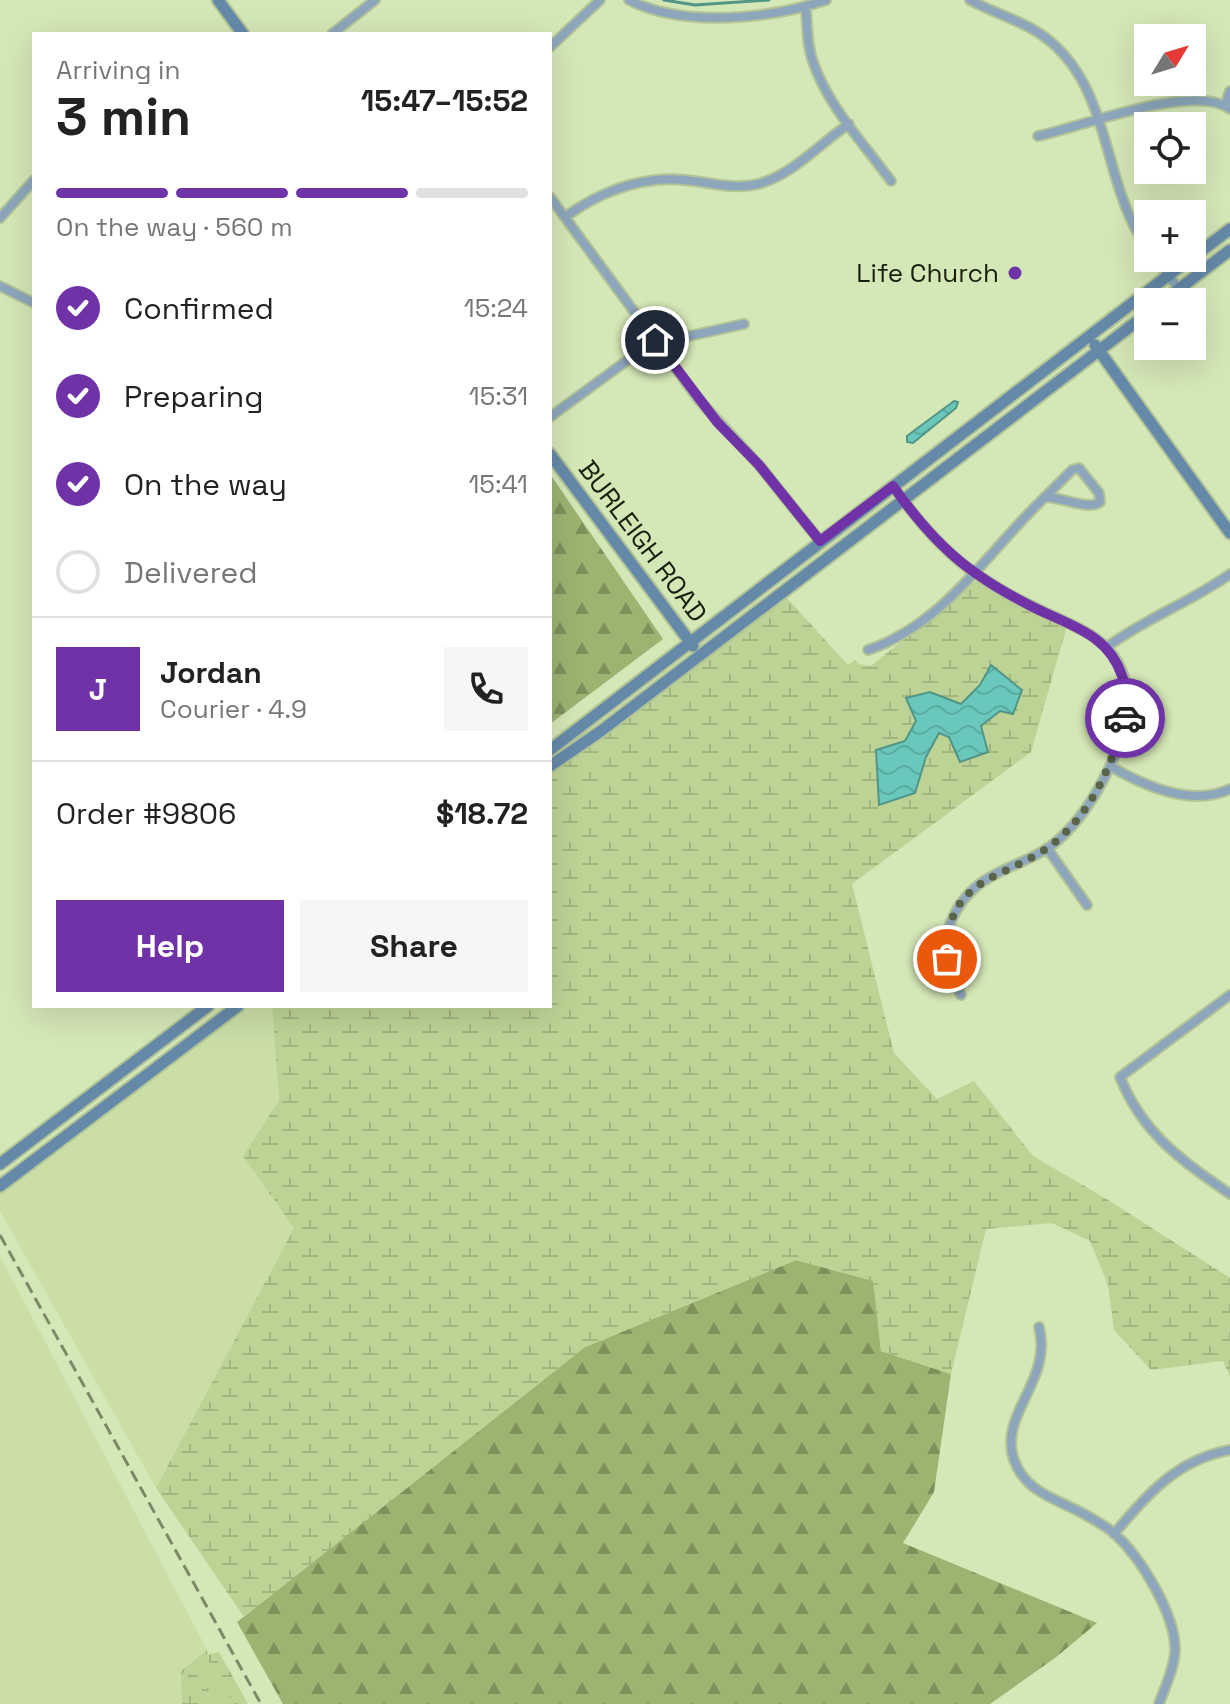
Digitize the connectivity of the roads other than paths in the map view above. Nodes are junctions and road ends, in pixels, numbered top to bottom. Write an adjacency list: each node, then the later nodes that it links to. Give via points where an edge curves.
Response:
1 (218, 0): 8 (main road)
2 (375, 0): 9 (street)
3 (600, 0): 10 (street)
4 (629, 0): 7 (street, via 676,16 751,15)
5 (826, 0): 7 (street)
6 (970, 0): 13 (street, via 1023,23 1053,44 1082,77)
7 (806, 7): 14 (street, via 813,63)
8 (242, 32)
9 (335, 32)
10 (552, 45)
11 (1230, 91): 12 (street)
12 (1228, 108): 13 (street, via 1177,100)
13 (1100, 120): 15 (street); 21 (street)
14 (849, 124): 16 (street); 19 (street, via 788,170 756,184 636,182)
15 (1038, 136)
16 (891, 181)
17 (32, 182): 20 (street)
18 (552, 200): 19 (street)
19 (565, 217): 34 (street)
20 (0, 218)
21 (1134, 228)
22 (1230, 229): 23 (main road)
23 (1206, 247)
24 (1230, 250): 29 (main road)
25 (1165, 272): 27 (street)
26 (1179, 272): 27 (main road)
27 (1171, 280): 33 (main road)
28 (0, 286): 30 (street)
29 (1180, 288)
30 (32, 302)
31 (744, 324): 34 (street)
32 (1134, 324): 35 (main road)
33 (1089, 336): 35 (main road); 38 (main road)
34 (656, 342): 36 (street); 42 (street)
35 (1099, 350): 40 (main road); 41 (main road)
36 (552, 416)
37 (552, 457): 45 (main road, BURLEIGH ROAD)
38 (893, 486): 40 (street); 42 (main road)
39 (1045, 497): 39 (street, via 1093,507 1100,502 1079,468); 43 (street)
40 (903, 500): 43 (street); 48 (main road)
41 (1230, 533)
42 (820, 541): 45 (main road)
43 (976, 574): 46 (street); 47 (street, via 927,617)
44 (1230, 574): 46 (street)
45 (690, 641): 48 (main road, BURLEIGH ROAD); 49 (main road)
46 (1107, 647): 51 (street, via 1119,667 1127,699)
47 (868, 650)
48 (701, 655): 50 (main road)
49 (552, 748)
50 (552, 765)
51 (1110, 766): 52 (street, via 1188,796); 53 (street, via 1087,807)
52 (1230, 789)
53 (1047, 848): 54 (street); 55 (street, via 978,884 956,911 946,944)
54 (1087, 905)
55 (961, 995)
56 (1230, 995): 61 (street, via 1120,1077 1162,1143)
57 (205, 1008): 59 (main road)
58 (235, 1008): 60 (main road)
59 (0, 1164)
60 (0, 1186)
61 (1230, 1194)
62 (1039, 1327): 64 (street, via 1040,1364 1013,1425 1015,1462 1041,1494)
63 (1230, 1450): 64 (street, via 1176,1470)
64 (1114, 1534): 65 (street, via 1148,1576 1171,1625 1175,1651)
65 (1159, 1704)

